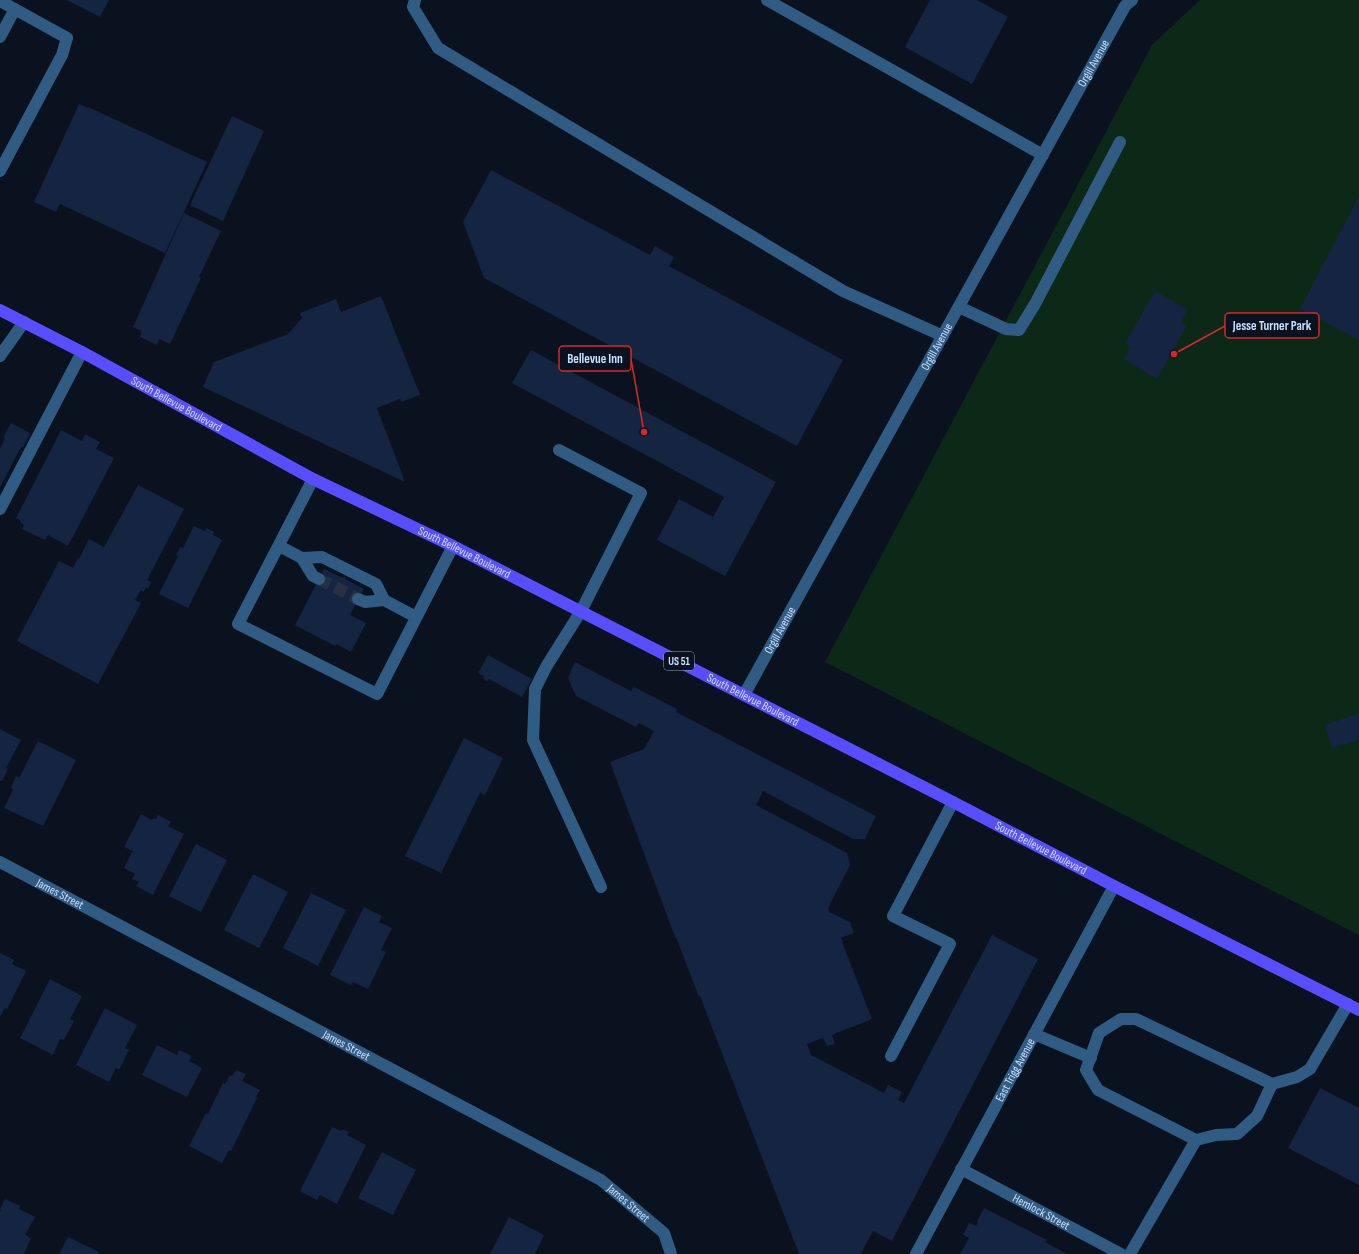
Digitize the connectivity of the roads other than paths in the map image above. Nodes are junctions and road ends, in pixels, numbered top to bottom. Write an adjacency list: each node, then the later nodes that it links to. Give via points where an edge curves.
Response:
1 (415, 0): 13 (street, via 413,7 438,48 843,291)
2 (767, 0): 8 (street)
3 (1132, 0): 8 (street, Orgill Avenue, via 1125,6)
4 (0, 1): 5 (street)
5 (15, 9): 6 (street); 9 (street, via 67,38 62,56)
6 (0, 37)
7 (1120, 142): 10 (street, via 1019,330 1006,329)
8 (1043, 155): 10 (street, Orgill Avenue)
9 (0, 171)
10 (959, 307): 13 (street, Orgill Avenue)
11 (0, 310): 12 (main road, South Bellevue Boulevard / US 51)
12 (24, 322): 14 (main road, South Bellevue Boulevard / US 51); 15 (street)
13 (943, 336): 27 (street, Orgill Avenue)
14 (82, 352): 17 (main road, South Bellevue Boulevard / US 51); 18 (street)
15 (0, 356)
16 (559, 450): 25 (street, via 641,493)
17 (314, 479): 19 (street); 20 (main road, South Bellevue Boulevard / US 51)
18 (0, 509)
19 (279, 546): 21 (street); 26 (street, via 238,624 377,694)
20 (453, 546): 25 (main road, South Bellevue Boulevard / US 51); 26 (street)
21 (302, 558): 22 (street, via 312,576); 24 (street, via 322,556 376,584)
22 (319, 579)
23 (358, 599): 24 (street, via 365,602)
24 (384, 600): 26 (street)
25 (581, 611): 27 (main road, South Bellevue Boulevard / US 51); 31 (street, via 535,689 533,740)
26 (416, 616)
27 (744, 695): 28 (main road, South Bellevue Boulevard / US 51)
28 (953, 802): 30 (main road, South Bellevue Boulevard / US 51); 34 (street, via 894,916 950,944)
29 (0, 862): 39 (street, James Street, via 601,1180 664,1233)
30 (1114, 886): 32 (main road, South Bellevue Boulevard / US 51); 33 (street, East Trigg Avenue)
31 (601, 887)
32 (1354, 1007): 36 (street, via 1310,1069 1297,1077)
33 (1034, 1034): 35 (street); 38 (street, East Trigg Avenue)
34 (892, 1056)
35 (1091, 1058): 36 (street, via 1099,1033 1121,1019 1136,1019); 37 (street, via 1086,1070 1098,1090)
36 (1272, 1084): 37 (street, via 1257,1116 1237,1134 1216,1135)
37 (1196, 1140): 42 (street)
38 (961, 1168): 40 (street, East Trigg Avenue); 41 (street, Hemlock Street)
39 (671, 1254)
40 (916, 1254)
41 (1121, 1254)
42 (1130, 1254)

